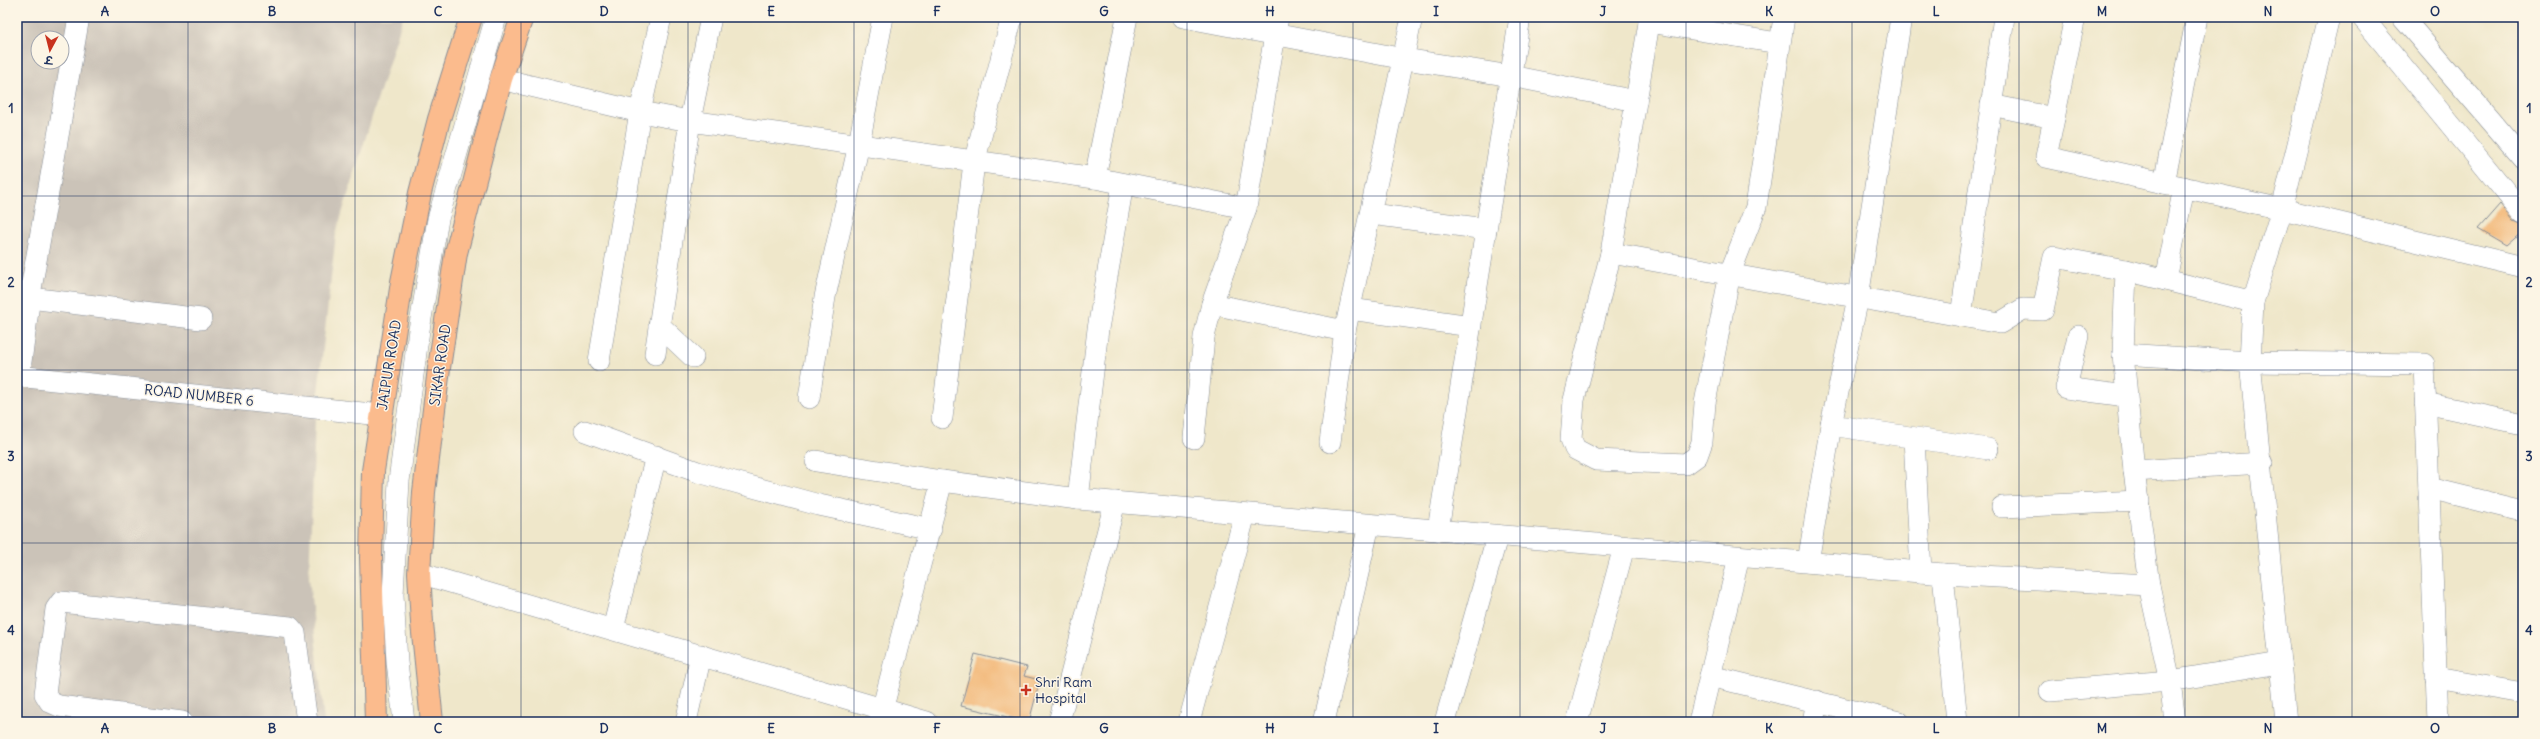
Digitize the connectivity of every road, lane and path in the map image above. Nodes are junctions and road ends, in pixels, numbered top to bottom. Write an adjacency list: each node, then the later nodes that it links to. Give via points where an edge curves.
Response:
1 (79, 17): 49 (street)
2 (471, 17): 68 (main road, JAIPUR ROAD, via 439,119 420,193 402,282)
3 (496, 17): 113 (street, via 438,219 419,330 399,481 393,595)
4 (522, 17): 26 (main road, SIKAR ROAD)
5 (661, 17): 29 (street)
6 (711, 17): 31 (street)
7 (883, 17): 32 (street)
8 (1012, 17): 34 (street)
9 (1127, 17): 35 (street)
10 (1183, 17): 22 (street)
11 (1412, 17): 24 (street)
12 (1520, 17): 25 (street)
13 (1784, 17): 23 (street)
14 (1901, 17): 48 (street)
15 (2004, 17): 28 (street)
16 (2075, 17): 30 (street)
17 (2197, 17): 37 (street)
18 (2329, 17): 39 (street)
19 (2362, 17): 40 (street)
20 (2402, 17): 33 (street)
21 (1649, 20): 23 (street); 27 (street)
22 (1276, 25): 24 (street); 38 (street)
23 (1778, 43): 46 (street, via 1756,207)
24 (1405, 59): 25 (street); 41 (street)
25 (1511, 76): 27 (street); 42 (street)
26 (502, 78): 29 (street); 97 (main road, SIKAR ROAD, via 456,254 424,492)
27 (1636, 101): 43 (street)
28 (1991, 105): 30 (street); 53 (street)
29 (640, 112): 31 (street); 62 (street)
30 (2054, 118): 37 (street, via 2046,157)
31 (690, 121): 32 (street); 55 (street)
32 (859, 144): 34 (street); 66 (street, via 824,297)
33 (2523, 158)
34 (974, 163): 35 (street); 69 (street)
35 (1095, 178): 36 (street)
36 (1123, 184): 38 (street); 83 (street, via 1098,329)
37 (2174, 185): 39 (street); 47 (street)
38 (1246, 208): 51 (street)
39 (2282, 209): 44 (street); 50 (street)
40 (2523, 213)
41 (1371, 214): 42 (street); 52 (street)
42 (1486, 229): 56 (street)
43 (1611, 253): 46 (street); 46 (street, via 1574,400 1571,439 1575,449 1596,460 1686,464 1697,456 1702,442 1705,403)
44 (2523, 267)
45 (2126, 270): 47 (street); 53 (street, via 2054,257 2043,310 2023,310 2000,323); 60 (street)
46 (1730, 273): 48 (street)
47 (2166, 280): 50 (street)
48 (1858, 298): 53 (street); 71 (street)
49 (26, 301): 54 (street); 64 (street)
50 (2253, 302): 63 (street)
51 (1212, 304): 57 (street); 73 (street, via 1204,337)
52 (1350, 309): 56 (street); 57 (street)
53 (1961, 316)
54 (201, 319)
55 (659, 325): 59 (street); 61 (street)
56 (1471, 326): 91 (street)
57 (1345, 332): 75 (street)
58 (2078, 336): 65 (street, via 2066,388)
59 (655, 354)
60 (2123, 354): 63 (street); 65 (street)
61 (693, 357)
62 (599, 361)
63 (2250, 362): 67 (street, via 2424,364); 79 (street)
64 (18, 376): 68 (street, ROAD NUMBER 6)
65 (2126, 396): 80 (street)
66 (809, 398)
67 (2425, 403): 70 (street); 82 (street)
68 (381, 415): 112 (main road, JAIPUR ROAD, via 373,471 371,558)
69 (942, 418)
70 (2523, 424)
71 (1831, 425): 74 (street); 95 (street)
72 (585, 431): 77 (street)
73 (1194, 438)
74 (1914, 438): 76 (street); 96 (street)
75 (1330, 442)
76 (1988, 449)
77 (656, 456): 90 (street, via 698,472 812,502); 100 (street)
78 (816, 461): 81 (street)
79 (2262, 463): 80 (street); 102 (street)
80 (2134, 471): 84 (street)
81 (942, 481): 83 (street); 90 (street)
82 (2429, 488): 87 (street); 104 (street)
83 (1078, 499): 85 (street)
84 (2139, 501): 86 (street); 99 (street)
85 (1115, 502): 88 (street); 117 (street)
86 (2002, 507)
87 (2523, 511)
88 (1245, 514): 89 (street); 118 (street)
89 (1368, 525): 91 (street); 119 (street)
90 (931, 529): 109 (street)
91 (1438, 530): 92 (street)
92 (1497, 537): 93 (street); 120 (street)
93 (1624, 547): 94 (street); 121 (street)
94 (1739, 557): 95 (street); 103 (street)
95 (1808, 562): 96 (street)
96 (1921, 572): 98 (street)
97 (419, 573): 100 (street); 114 (main road, SIKAR ROAD)
98 (1943, 574): 99 (street); 125 (street)
99 (2149, 585): 105 (street)
100 (613, 629): 101 (street)
101 (701, 655): 109 (street); 115 (street)
102 (2280, 663): 105 (street); 127 (street)
103 (1710, 676): 108 (street); 122 (street)
104 (2436, 678): 107 (street); 128 (street)
105 (2170, 682): 106 (street); 126 (street)
106 (2050, 692)
107 (2523, 693)
108 (1817, 701): 123 (street); 124 (street)
109 (880, 715): 116 (street)
110 (182, 722): 111 (street, via 59,706 50,702 44,694 56,609 61,602 290,627 295,633)
111 (308, 722)
112 (376, 722)
113 (404, 722)
114 (432, 722)
115 (686, 722)
116 (927, 722)
117 (1059, 722)
118 (1189, 722)
119 (1324, 722)
120 (1445, 722)
121 (1576, 722)
122 (1699, 722)
123 (1813, 722)
124 (1900, 722)
125 (1957, 722)
126 (2175, 722)
127 (2286, 722)
128 (2438, 722)

